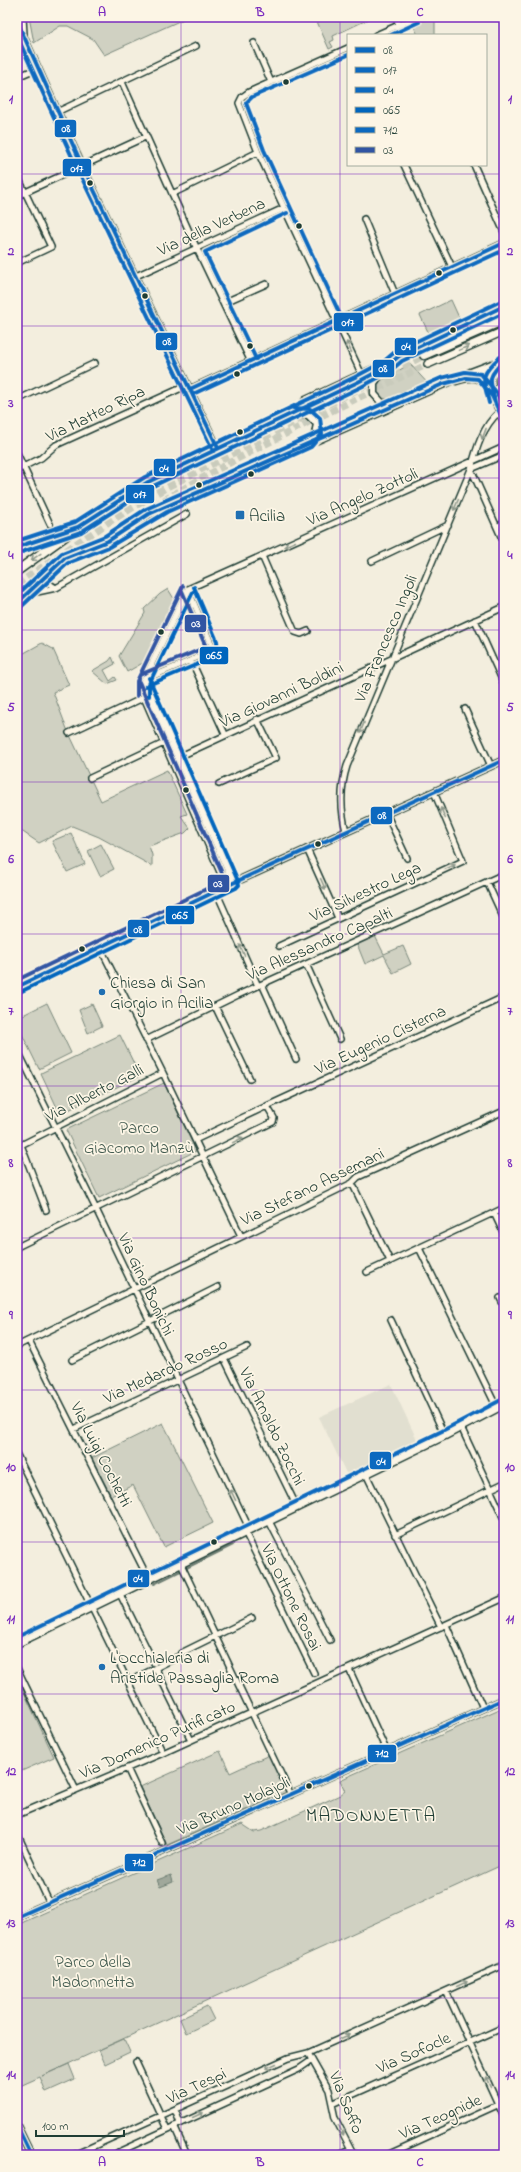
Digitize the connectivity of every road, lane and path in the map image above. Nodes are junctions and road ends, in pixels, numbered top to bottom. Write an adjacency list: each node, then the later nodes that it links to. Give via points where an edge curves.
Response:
1 (23, 17): 7 (street)
2 (396, 17): 5 (street)
3 (417, 17): 5 (street)
4 (17, 21): 7 (street)
5 (399, 25): 6 (street)
6 (378, 34)
7 (26, 41): 11 (street)
8 (254, 43): 14 (street)
9 (196, 46): 13 (street)
10 (347, 48): 14 (street)
11 (38, 68): 12 (street); 15 (street)
12 (17, 77)
13 (122, 82): 15 (street); 16 (street)
14 (271, 82): 17 (street, via 248,92 239,103)
15 (58, 111): 18 (street)
16 (145, 136): 18 (street); 23 (street)
17 (258, 152): 23 (street); 25 (street)
18 (82, 165): 22 (street); 32 (street)
19 (404, 166): 31 (street)
20 (474, 166): 27 (street)
21 (17, 174): 22 (street)
22 (25, 192): 24 (street); 30 (street, via 51,247)
23 (172, 194): 29 (street)
24 (17, 196)
25 (284, 208): 29 (street, Via della Verbena); 38 (street, Via della Verbena)
26 (364, 220): 34 (street)
27 (504, 232)
28 (504, 243): 31 (street, Via Matteo Ripa)
29 (196, 249): 32 (street, Via della Verbena); 35 (street)
30 (17, 263)
31 (452, 267): 34 (street, Via Matteo Ripa)
32 (136, 276): 49 (street)
33 (266, 284): 35 (street)
34 (395, 294): 38 (street, Via Matteo Ripa)
35 (223, 304): 43 (street)
36 (504, 306): 41 (main road)
37 (504, 320): 40 (main road)
38 (337, 322): 43 (street, Via Matteo Ripa); 47 (street, Via della Verbena, one-way to 38)
39 (504, 331): 45 (main road, one-way to 39)
40 (424, 355)
41 (399, 356): 46 (main road); 47 (street)
42 (504, 360): 48 (main road); 50 (street, via 492,371)
43 (251, 362): 49 (street, Via Matteo Ripa)
44 (95, 363): 51 (street)
45 (428, 364)
46 (386, 367): 52 (street, via 374,385 376,398 388,404); 54 (main road)
47 (361, 373): 54 (street, via 305,400)
48 (443, 384): 50 (street, via 475,378 482,381); 52 (main road)
49 (189, 387): 57 (street); 62 (street, Via Matteo Ripa, via 56,445 41,458)
50 (492, 396): 53 (street)
51 (17, 400)
52 (406, 400): 58 (main road)
53 (502, 412): 55 (street); 61 (street, Via Francesco Ingoli, one-way to 61, via 486,428)
54 (293, 414): 57 (main road); 58 (street, via 311,416 317,426 311,439)
55 (504, 422)
56 (504, 447): 61 (street, Via Angelo Zottoli)
57 (218, 448): 70 (main road, via 139,487)
58 (296, 449): 76 (main road, via 164,507 106,542 65,558)
59 (17, 453): 62 (street)
60 (504, 455): 63 (street)
61 (474, 461): 63 (street, Via Francesco Ingoli); 73 (street, Via Angelo Zottoli, one-way to 73)
62 (23, 467): 64 (street, Via Matteo Ripa); 67 (street)
63 (471, 469): 68 (street, Via Francesco Ingoli, one-way to 68); 69 (street)
64 (17, 470)
65 (187, 514): 77 (street)
66 (504, 523): 69 (street)
67 (50, 524)
68 (448, 525): 74 (street); 84 (street, Via Francesco Ingoli)
69 (497, 526): 71 (street)
70 (78, 527): 72 (main road); 75 (main road, one-way to 75)
71 (504, 543)
72 (17, 547)
73 (262, 556): 78 (street, Via Angelo Zottoli); 83 (street, via 295,632 301,634)
74 (372, 561)
75 (17, 571)
76 (45, 574): 77 (street, via 48,584); 79 (main road)
77 (56, 588): 79 (street)
78 (188, 590): 85 (street, via 212,647 210,652); 86 (street)
79 (28, 594): 80 (main road)
80 (17, 603)
81 (504, 607): 82 (street, Via Giovanni Boldini)
82 (475, 620): 84 (street, Via Giovanni Boldini); 87 (street)
83 (308, 631)
84 (392, 658): 90 (street, Via Giovanni Boldini); 102 (street, Via Francesco Ingoli, one-way to 102, via 344,775 341,805)
85 (191, 660): 86 (street); 92 (street)
86 (144, 680): 88 (street); 94 (street)
87 (504, 684)
88 (143, 698): 91 (street); 93 (street)
89 (465, 709): 97 (street)
90 (257, 719): 92 (street, Via Giovanni Boldini); 99 (street, via 276,758)
91 (69, 733)
92 (225, 734): 94 (street, Via Giovanni Boldini)
93 (164, 743): 95 (street); 98 (street)
94 (178, 756): 95 (street, Via Giovanni Boldini); 107 (street)
95 (172, 760): 108 (street)
96 (504, 760): 97 (street)
97 (491, 766): 100 (street)
98 (90, 778)
99 (219, 784)
100 (434, 792): 101 (street); 110 (street, Via Silvestro Lega, one-way to 100, via 463,861)
101 (386, 813): 102 (street); 104 (street)
102 (346, 831): 103 (street)
103 (307, 849): 107 (street); 110 (street, one-way to 110)
104 (407, 858)
105 (504, 874): 106 (street, Via Alessandro Capalti)
106 (487, 882): 111 (street); 114 (street, Via Alessandro Capalti)
107 (233, 883): 108 (street)
108 (226, 886): 109 (street)
109 (216, 891): 113 (street); 115 (street, one-way to 109)
110 (338, 918): 112 (street, Via Silvestro Lega)
111 (504, 919)
112 (279, 946)
113 (100, 947): 116 (street); 120 (street)
114 (306, 964): 115 (street, Via Alessandro Capalti); 119 (street)
115 (260, 985): 118 (street, Via Alessandro Capalti); 122 (street)
116 (17, 987)
117 (504, 996): 125 (street, Via Eugenio Cisterna)
118 (215, 1006): 120 (street, Via Alessandro Capalti); 124 (street)
119 (340, 1039)
120 (146, 1040): 123 (street)
121 (17, 1049): 127 (street, Via Gino Bonichi)
122 (296, 1059)
123 (163, 1073): 127 (street, Via Alberto Galli); 128 (street)
124 (250, 1079)
125 (267, 1106): 128 (street, Via Eugenio Cisterna); 130 (street, one-way to 125, via 273,1122 274,1118)
126 (504, 1111): 131 (street, Via Stefano Assemani, via 358,1177)
127 (56, 1128): 129 (street, Via Alberto Galli); 133 (street, Via Gino Bonichi)
128 (195, 1140): 130 (street)
129 (19, 1146): 134 (street)
130 (203, 1157): 133 (street); 137 (street)
131 (352, 1183): 137 (street, Via Stefano Assemani); 140 (street)
132 (504, 1208): 135 (street)
133 (96, 1209): 138 (street); 143 (street, Via Gino Bonichi)
134 (46, 1210)
135 (494, 1213): 136 (street); 139 (street)
136 (504, 1234)
137 (241, 1236): 143 (street, Via Stefano Assemani)
138 (17, 1247)
139 (419, 1248): 140 (street); 155 (street)
140 (390, 1261): 141 (street)
141 (367, 1272)
142 (218, 1287): 147 (street)
143 (134, 1289): 147 (street, Via Gino Bonichi); 148 (street)
144 (500, 1298): 145 (street)
145 (504, 1306)
146 (391, 1320): 158 (street)
147 (149, 1322): 152 (street); 153 (street, Via Gino Bonichi)
148 (29, 1341): 149 (street); 157 (street, Via Luigi Cochetti)
149 (17, 1346)
150 (247, 1347): 151 (street, Via Medardo Rosso)
151 (224, 1358): 153 (street, Via Medardo Rosso); 163 (street, Via Arnaldo Zocchi)
152 (72, 1360)
153 (177, 1380): 157 (street, Via Medardo Rosso); 166 (street, Via Gino Bonichi, one-way to 153)
154 (504, 1405): 155 (street)
155 (497, 1408): 156 (street)
156 (461, 1427): 158 (street); 162 (street)
157 (74, 1429): 169 (street, Via Luigi Cochetti)
158 (445, 1436): 160 (street)
159 (17, 1455): 172 (street)
160 (366, 1474): 163 (street); 167 (street)
161 (504, 1483): 162 (street)
162 (490, 1489): 164 (street); 167 (street)
163 (297, 1507): 165 (street)
164 (504, 1519)
165 (269, 1521): 166 (street); 176 (street)
166 (248, 1531): 168 (street); 182 (street, Via Ottone Rosai)
167 (395, 1535): 174 (street)
168 (181, 1564): 169 (street); 175 (street)
169 (150, 1580): 170 (street)
170 (120, 1594): 172 (street); 178 (street)
171 (504, 1598): 174 (street, Via Domenico Purificato)
172 (92, 1608): 177 (street); 184 (street)
173 (252, 1618): 175 (street)
174 (443, 1626): 180 (street, Via Domenico Purificato); 186 (street)
175 (216, 1636): 184 (street); 187 (street)
176 (330, 1640)
177 (17, 1644)
178 (154, 1663)
179 (17, 1668): 183 (street)
180 (349, 1669): 187 (street, Via Domenico Purificato); 189 (street)
181 (157, 1671): 188 (street)
182 (314, 1673)
183 (20, 1680): 192 (street)
184 (128, 1682): 190 (street)
185 (504, 1699): 186 (street, Via Bruno Molajoli)
186 (483, 1708): 189 (street, Via Bruno Molajoli)
187 (253, 1712): 188 (street, Via Domenico Purificato); 193 (street)
188 (191, 1740): 190 (street, Via Domenico Purificato)
189 (387, 1752): 193 (street, Via Bruno Molajoli)
190 (163, 1753): 191 (street, Via Domenico Purificato)
191 (127, 1768): 192 (street, Via Domenico Purificato); 196 (street)
192 (76, 1790): 194 (street, Via Domenico Purificato)
193 (291, 1795): 197 (street, Via Bruno Molajoli)
194 (17, 1815)
195 (17, 1833): 197 (street)
196 (162, 1843)
197 (49, 1902): 198 (street, Via Bruno Molajoli)
198 (17, 1916)
199 (504, 1965): 200 (street, Via Tespi, one-way to 199)
200 (446, 1991): 202 (street); 203 (street, Via Tespi, one-way to 200)
201 (504, 2027): 202 (street, Via Sofocle)
202 (470, 2042): 207 (street, Via Sofocle); 208 (street, one-way to 202)
203 (308, 2053): 204 (street); 209 (street, Via Tespi, one-way to 209, via 288,2058)
204 (312, 2060): 207 (street, Via Saffo, via 330,2090); 212 (street, Via Tespi, one-way to 204, via 299,2069)
205 (136, 2062): 210 (street)
206 (504, 2102): 208 (street, Via Teognide)
207 (334, 2104): 216 (street, Via Saffo, one-way to 216, via 336,2118)
208 (498, 2104): 211 (street); 223 (street, Via Teognide)
209 (175, 2110): 210 (street, Via Tespi); 212 (street)
210 (161, 2116): 215 (street); 218 (street, Via Tespi)
211 (504, 2117)
212 (180, 2123): 214 (street, Via Tespi)
213 (17, 2126): 217 (street)
214 (174, 2126): 215 (street, Via Tespi); 220 (street)
215 (167, 2129): 219 (street, Via Tespi)
216 (351, 2149): 221 (street); 222 (street, Via Saffo)
217 (31, 2155)
218 (74, 2155)
219 (112, 2155)
220 (187, 2155)
221 (337, 2155)
222 (354, 2155)
223 (387, 2155)

